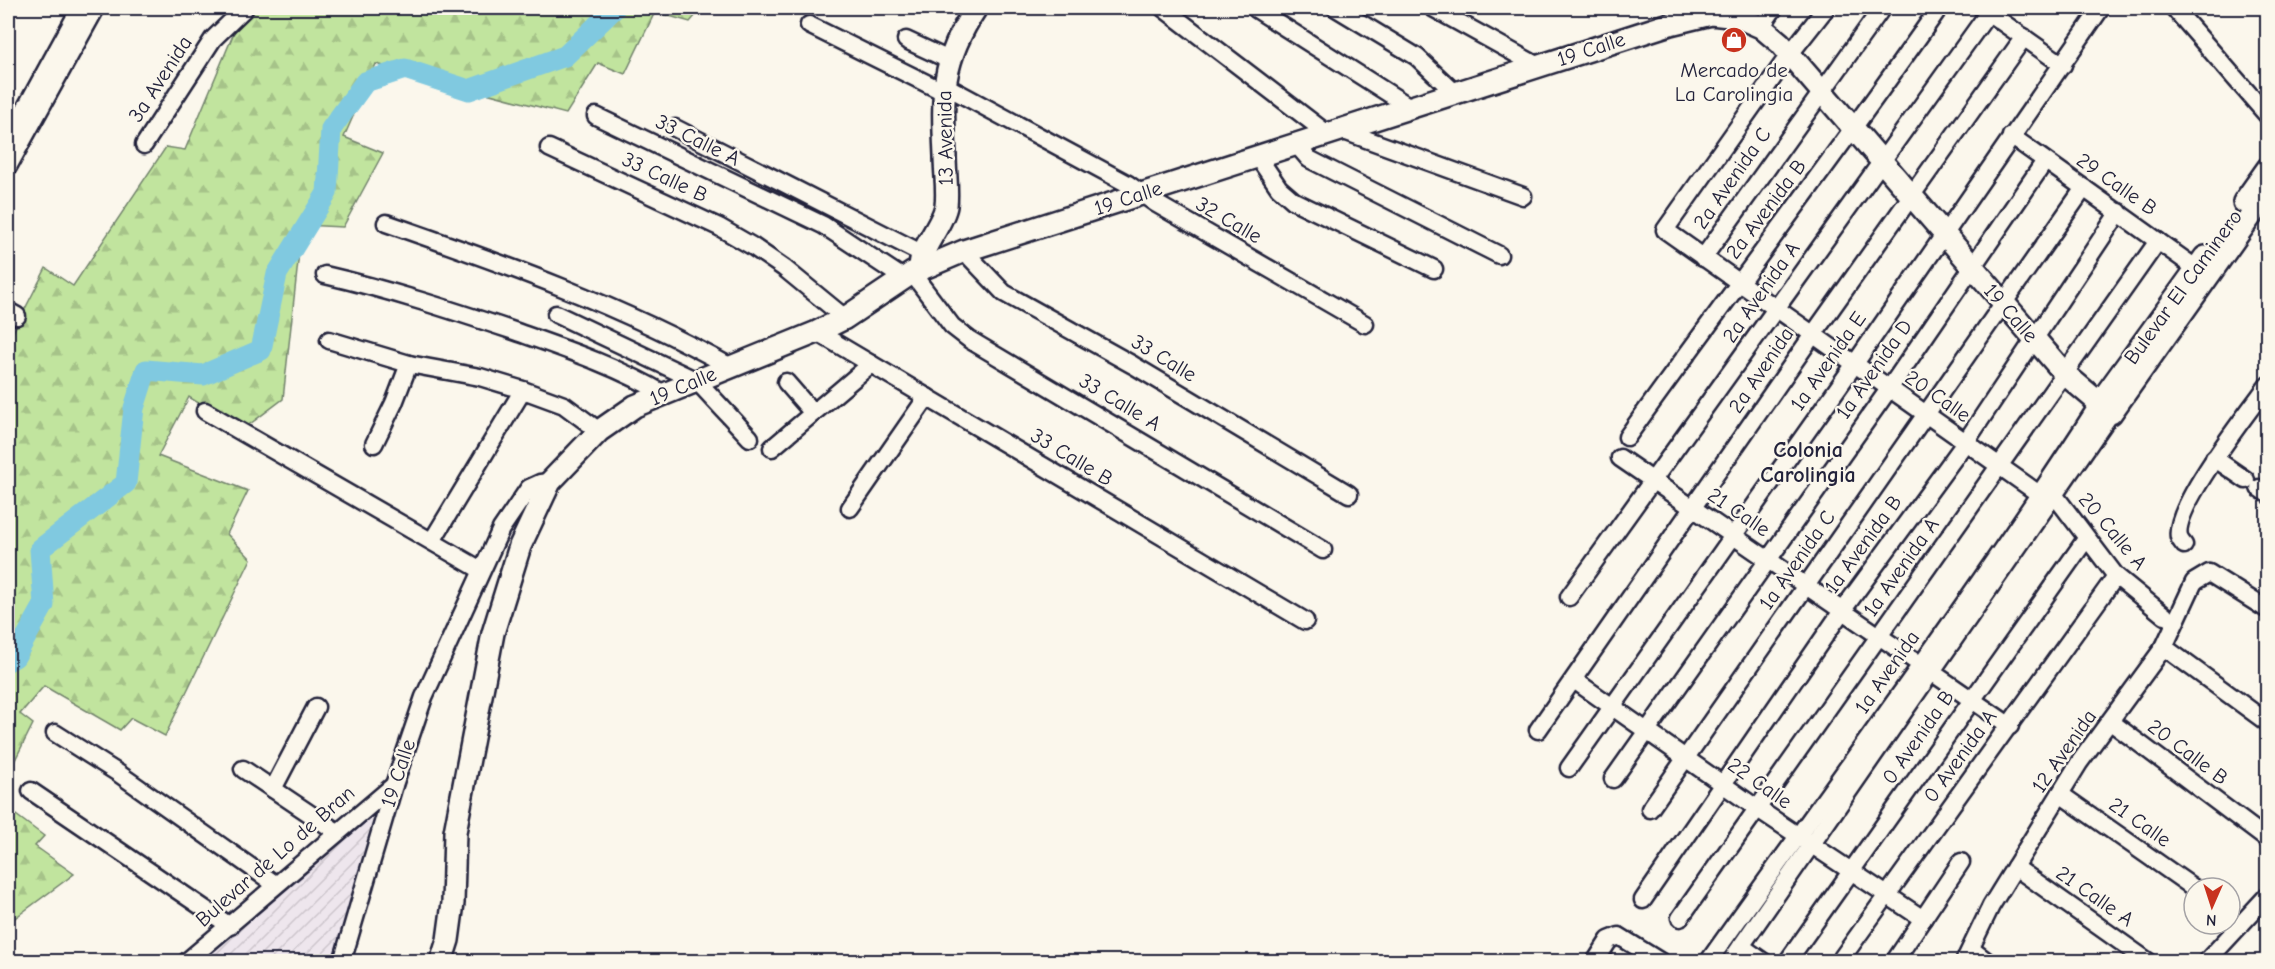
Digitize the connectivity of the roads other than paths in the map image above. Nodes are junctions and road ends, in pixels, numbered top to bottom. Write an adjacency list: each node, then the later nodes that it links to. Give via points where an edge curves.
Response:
1 (80, 8): 36 (street)
2 (96, 8): 43 (street)
3 (976, 8): 22 (main road, 13 Avenida)
4 (1163, 8): 34 (street)
5 (1336, 8): 27 (street, via 1416,57)
6 (1774, 8): 18 (street)
7 (1826, 8): 21 (street)
8 (1882, 8): 26 (street, 2a Avenida C)
9 (1939, 8): 33 (street, 2a Avenida B)
10 (2101, 8): 23 (street, 1a Avenida E)
11 (2174, 8): 31 (street)
12 (2188, 8): 28 (street)
13 (1256, 9): 29 (street)
14 (242, 10): 37 (street, 3a Avenida, via 213,39)
15 (1445, 10): 24 (street)
16 (1986, 10): 19 (street); 42 (street, 2a Avenida A)
17 (809, 25): 25 (street, 32 Calle)
18 (1761, 27): 21 (main road, 19 Calle); 24 (main road, 19 Calle, via 1738,17 1711,14)
19 (2025, 37): 23 (street); 49 (street, 2a Avenida)
20 (906, 40): 22 (street)
21 (1789, 55): 26 (main road, 19 Calle); 56 (street, 20 Calle, via 1665,230)
22 (949, 60): 25 (main road, 13 Avenida)
23 (2063, 65): 35 (street, 1a Avenida E)
24 (1538, 66): 27 (main road, 19 Calle)
25 (944, 88): 47 (street, 32 Calle, via 1128,184); 57 (main road, 13 Avenida, via 945,208)
26 (1822, 91): 33 (main road, 19 Calle); 56 (street, 2a Avenida C)
27 (1454, 92): 29 (main road, 19 Calle)
28 (2268, 99)
29 (1410, 107): 34 (main road, 19 Calle)
30 (596, 116): 57 (street, 33 Calle A)
31 (2268, 117)
32 (675, 128): 57 (street)
33 (1854, 130): 42 (main road, 19 Calle); 62 (street, 2a Avenida B)
34 (1335, 133): 38 (main road, 19 Calle); 48 (street)
35 (2012, 136): 41 (street, 29 Calle B); 52 (street, 1a Avenida E)
36 (8, 140)
37 (144, 145)
38 (1297, 145): 40 (main road, 19 Calle); 55 (street, via 1309,159)
39 (549, 148): 66 (street, 33 Calle B, via 752,246)
40 (1258, 157): 47 (main road, 19 Calle); 59 (street, via 1279,188 1294,201)
41 (2045, 160): 45 (street, 29 Calle B); 58 (street, 1a Avenida D)
42 (1882, 161): 49 (main road, 19 Calle); 64 (street, 2a Avenida A)
43 (8, 167)
44 (2268, 168): 60 (main road, Bulevar El Caminero)
45 (2084, 188): 50 (street, 29 Calle B); 63 (street, 1a Avenida C)
46 (2268, 192): 84 (main road, Bulevar El Caminero)
47 (1140, 194): 54 (main road, 19 Calle); 67 (street, 32 Calle)
48 (1523, 196)
49 (1912, 198): 52 (main road, 19 Calle); 69 (street, 2a Avenida)
50 (2119, 212): 53 (street, 29 Calle B); 70 (street, 1a Avenida B)
51 (386, 224): 75 (street, via 562,285 633,316)
52 (1944, 235): 58 (main road, 19 Calle); 74 (street, 1a Avenida E)
53 (2158, 241): 60 (street, 29 Calle B); 76 (street, 1a Avenida A)
54 (964, 251): 57 (main road, 19 Calle); 101 (street, 33 Calle, via 1004,293)
55 (1499, 255)
56 (1703, 258): 62 (street, 20 Calle)
57 (915, 268): 66 (main road, 19 Calle); 108 (street, 33 Calle A, via 952,326 970,340)
58 (1972, 268): 63 (main road, 19 Calle); 80 (street, 1a Avenida D)
59 (1434, 269)
60 (2197, 269): 84 (main road, Bulevar El Caminero)
61 (325, 275): 82 (street, via 399,292 551,344)
62 (1738, 283): 64 (street, 20 Calle); 89 (street, 2a Avenida B)
63 (2004, 302): 70 (main road, 19 Calle); 87 (street, 1a Avenida C)
64 (1776, 310): 69 (street, 20 Calle); 98 (street, 2a Avenida A)
65 (556, 314): 77 (street)
66 (845, 318): 68 (main road, 19 Calle)
67 (1365, 324)
68 (817, 332): 73 (street, 33 Calle B); 75 (main road, 19 Calle)
69 (1812, 336): 74 (street, 20 Calle); 103 (street, 2a Avenida)
70 (2035, 339): 76 (main road, 19 Calle); 91 (street, 1a Avenida B)
71 (328, 340): 72 (street)
72 (409, 364): 81 (street, via 480,377); 92 (street)
73 (871, 364): 83 (street, 33 Calle B); 86 (street)
74 (1854, 365): 80 (street, 20 Calle); 104 (street, 1a Avenida E)
75 (729, 366): 77 (main road, 19 Calle)
76 (2065, 374): 84 (main road, 19 Calle); 96 (street, 1a Avenida A)
77 (697, 381): 82 (main road, 19 Calle); 90 (street)
78 (786, 382): 86 (street)
79 (2268, 385): 95 (street)
80 (1889, 389): 87 (street, 20 Calle); 109 (street, 1a Avenida D)
81 (523, 390): 88 (street, via 564,405); 106 (street)
82 (666, 395): 88 (main road, 19 Calle, via 635,406)
83 (927, 397): 102 (street); 117 (street, 33 Calle B)
84 (2105, 409): 100 (street, 1a Avenida)
85 (205, 411): 106 (street)
86 (813, 413): 93 (street)
87 (1926, 413): 91 (street, 20 Calle); 112 (street, 1a Avenida C)
88 (599, 430): 97 (main road, 19 Calle)
89 (1627, 437)
90 (750, 438)
91 (1965, 443): 96 (street, 20 Calle); 115 (street, 1a Avenida B)
92 (374, 444)
93 (772, 448)
94 (1620, 458): 98 (street, 21 Calle)
95 (2210, 464): 99 (street); 107 (street, via 2181,527 2179,537)
96 (1999, 467): 100 (street, 20 Calle); 118 (street, 1a Avenida A)
97 (550, 482): 110 (street, 19 Calle, via 529,488 516,504); 162 (main road, via 520,546 493,633 455,832 453,903)
98 (1654, 482): 103 (street, 21 Calle); 113 (street, 2a Avenida A)
99 (2258, 488)
100 (2047, 491): 105 (street, 20 Calle A); 120 (street, 1a Avenida)
101 (1349, 494)
102 (850, 508)
103 (1694, 509): 104 (street, 21 Calle); 121 (street, 2a Avenida)
104 (1733, 535): 109 (street, 21 Calle); 124 (street, 1a Avenida E)
105 (2086, 539): 111 (street, 20 Calle A); 122 (street, 0 Avenida B)
106 (432, 541): 110 (street)
107 (2184, 546)
108 (1323, 550)
109 (1768, 559): 112 (street, 21 Calle); 129 (street, 1a Avenida D)
110 (481, 570): 135 (street, 19 Calle, via 424,697)
111 (2116, 576): 116 (street, 20 Calle A); 127 (street, 0 Avenida A)
112 (1807, 586): 115 (street, 21 Calle); 131 (street, 1a Avenida C)
113 (1569, 597)
114 (2268, 610): 119 (street, 12 Avenida, via 2209,573 2194,582)
115 (1842, 611): 118 (street, 21 Calle); 136 (street, 1a Avenida B)
116 (2165, 616)
117 (1305, 621)
118 (1879, 636): 120 (street, 21 Calle); 141 (street, 1a Avenida A)
119 (2164, 647): 125 (street, 12 Avenida); 126 (street)
120 (1926, 668): 122 (street, 21 Calle); 144 (street, 1a Avenida)
121 (1574, 680): 124 (street, 22 Calle); 128 (street, 2a Avenida)
122 (1972, 700): 127 (street, 21 Calle); 147 (street, 0 Avenida B)
123 (316, 707): 137 (street)
124 (1613, 707): 129 (street, 22 Calle); 132 (street, 1a Avenida E)
125 (2111, 722): 139 (street, 12 Avenida); 143 (street, 20 Calle B)
126 (2268, 723)
127 (2010, 726): 150 (street, 0 Avenida A)
128 (1538, 730)
129 (1647, 731): 131 (street, 22 Calle); 134 (street, 1a Avenida D)
130 (55, 733): 149 (street)
131 (1686, 759): 136 (street, 22 Calle); 140 (street, 1a Avenida C)
132 (1569, 768)
133 (243, 769): 137 (street)
134 (1613, 779)
135 (394, 785): 142 (street, Bulevar de Lo de Bran); 161 (street, 19 Calle)
136 (1723, 785): 141 (street, 22 Calle); 152 (street, 1a Avenida B)
137 (273, 789): 142 (street)
138 (31, 791): 156 (street)
139 (2060, 794): 146 (street, 12 Avenida); 148 (street, 21 Calle)
140 (1650, 809)
141 (1758, 809): 144 (street, 22 Calle); 154 (street, 1a Avenida A)
142 (337, 832): 149 (street, Bulevar de Lo de Bran)
143 (2268, 840)
144 (1806, 841): 147 (street, 22 Calle); 158 (street, 1a Avenida); 165 (street, 1a Avenida)
145 (1960, 862): 155 (street)
146 (2015, 867): 159 (street, 12 Avenida); 172 (street, 21 Calle A)
147 (1851, 871): 150 (street, 22 Calle); 168 (street, 0 Avenida B)
148 (2182, 880)
149 (274, 884): 156 (street, Bulevar de Lo de Bran)
150 (1887, 895): 155 (street, 22 Calle); 169 (street, 0 Avenida A)
151 (2268, 895): 153 (street)
152 (1643, 900)
153 (2242, 913)
154 (1680, 918)
155 (1923, 919): 170 (street)
156 (230, 926): 160 (street, Bulevar de Lo de Bran)
157 (2223, 936): 173 (street)
158 (1741, 946): 166 (street, 1a Avenida); 167 (street)
159 (1967, 955): 171 (street)
160 (186, 962)
161 (342, 962)
162 (441, 962)
163 (1595, 962): 164 (street, via 1610,940 1619,936)
164 (1661, 962)
165 (1708, 962)
166 (1730, 962)
167 (1764, 962)
168 (1787, 962)
169 (1839, 962)
170 (1894, 962)
171 (1988, 962)
172 (2149, 962)
173 (2206, 962)

